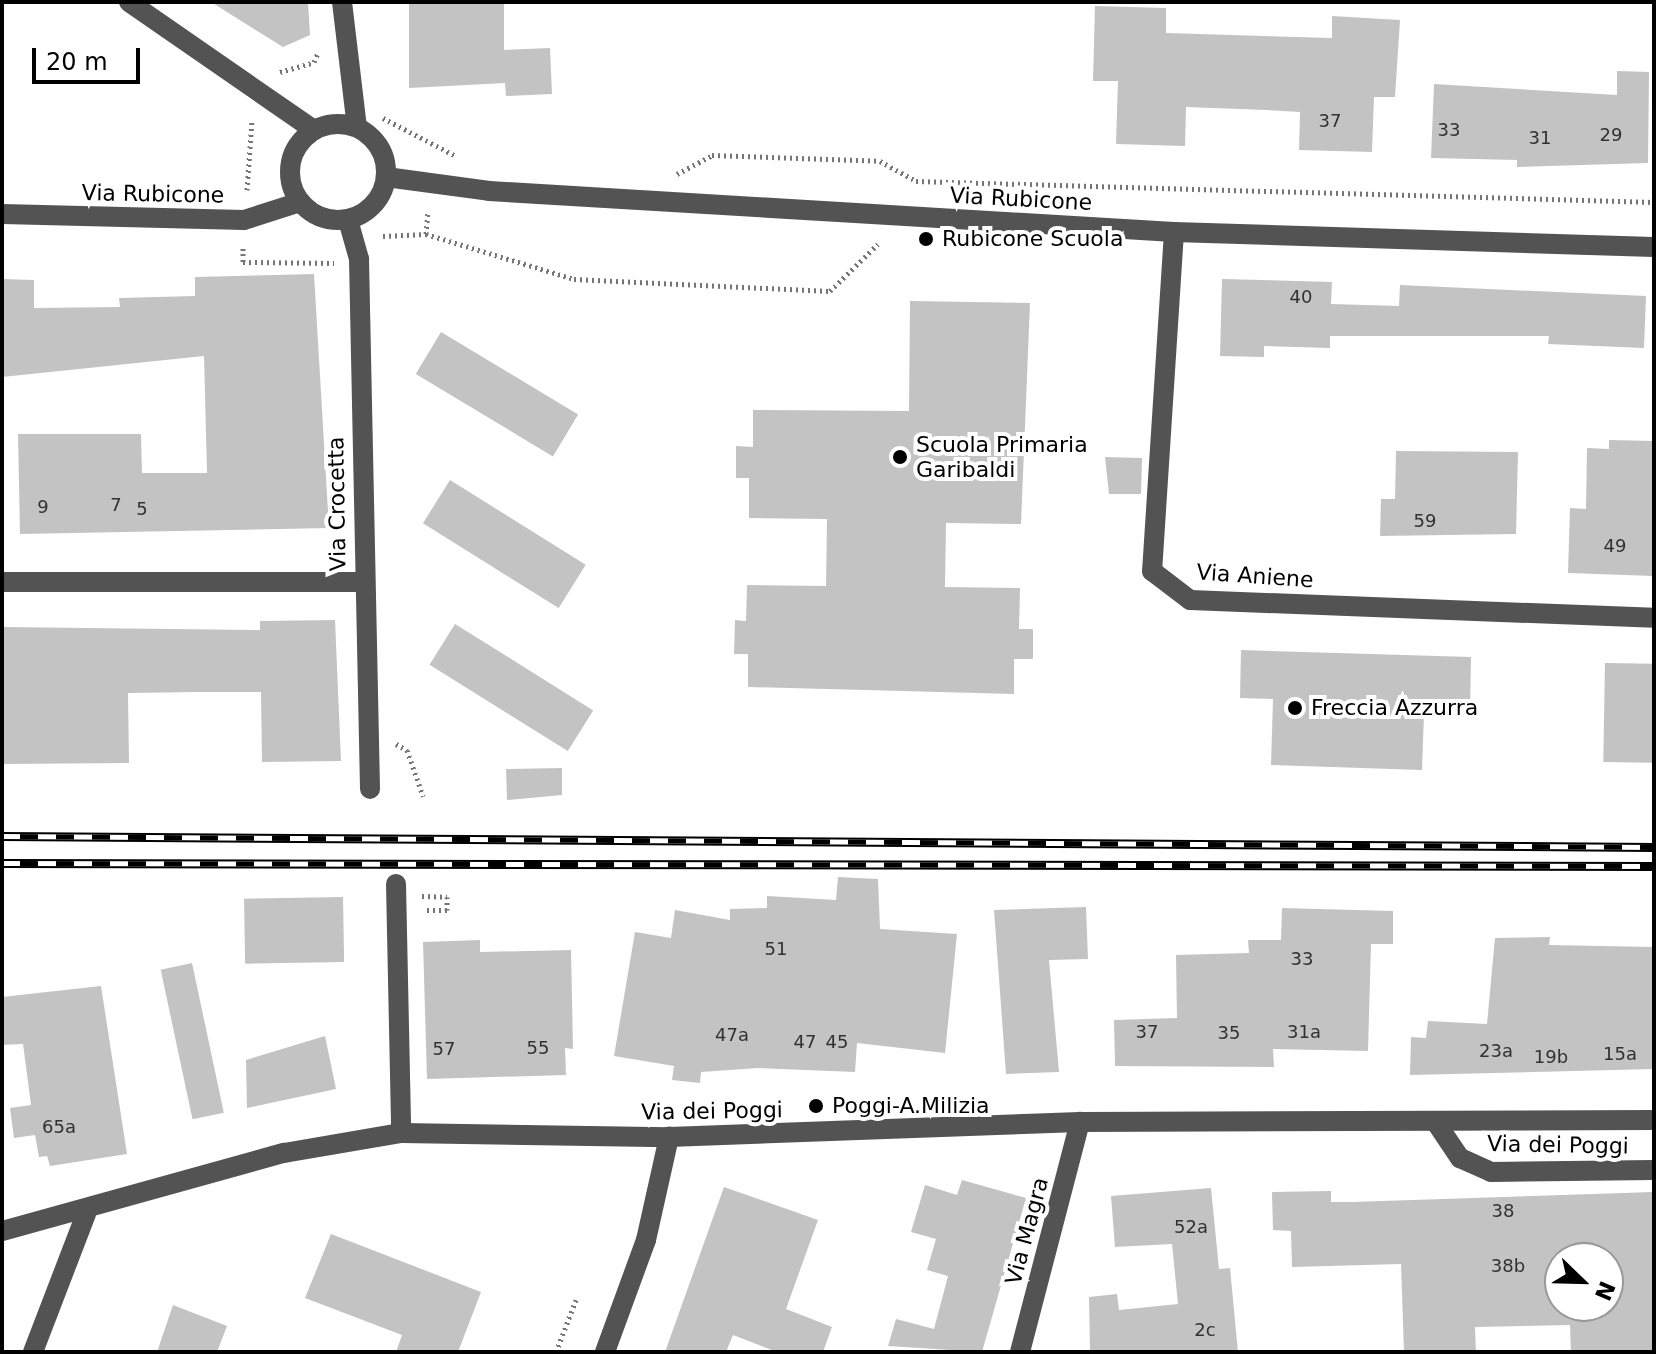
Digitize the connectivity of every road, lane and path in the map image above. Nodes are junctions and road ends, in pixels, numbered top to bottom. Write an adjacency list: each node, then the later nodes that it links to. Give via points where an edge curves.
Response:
1 (129, 2): 8 (street)
2 (342, 2): 3 (street)
3 (347, 44): 4 (path, via 321,47 314,62); 7 (street)
4 (272, 72)
5 (252, 105): 15 (path)
6 (377, 112): 9 (path)
7 (357, 127): 8 (street); 10 (street, via 380,147)
8 (314, 130): 12 (street, via 292,155)
9 (473, 162)
10 (386, 177): 16 (street, via 374,204); 17 (street, Via Rubicone, via 489,191)
11 (666, 181): 13 (path, via 712,155 880,161 916,181)
12 (300, 202): 15 (street, Via Rubicone); 16 (street, via 322,218)
13 (1654, 202)
14 (2, 214): 15 (street, Via Rubicone)
15 (244, 220): 20 (path, via 243,262)
16 (348, 220): 20 (street, Via Crocetta)
17 (1174, 232): 19 (street, Via Rubicone); 23 (street, Via Aniene, via 1152,571 1190,600)
18 (890, 244): 20 (path, via 875,244 830,291 574,279 426,234 384,232 379,257)
19 (1654, 247)
20 (359, 259): 22 (street, Via Crocetta)
21 (2, 582): 22 (street)
22 (362, 582): 24 (street, Via Crocetta)
23 (1654, 618)
24 (368, 727): 25 (street, Via Crocetta); 26 (path, via 407,750)
25 (370, 789)
26 (423, 796)
27 (396, 884): 31 (street)
28 (1654, 1120): 29 (street, Via dei Poggi)
29 (1435, 1121): 30 (street, Via dei Poggi); 33 (street, Via dei Poggi, via 1460,1158 1491,1172)
30 (1080, 1122): 32 (street, Via dei Poggi); 40 (street, Via Magra)
31 (401, 1133): 32 (street, Via dei Poggi); 34 (street, Via dei Poggi, via 284,1153)
32 (669, 1137): 39 (street, via 646,1240)
33 (1654, 1170)
34 (86, 1214): 35 (street, Via dei Poggi); 37 (street)
35 (2, 1231)
36 (576, 1300): 38 (path)
37 (33, 1352)
38 (556, 1352)
39 (605, 1352)
40 (1020, 1352)

